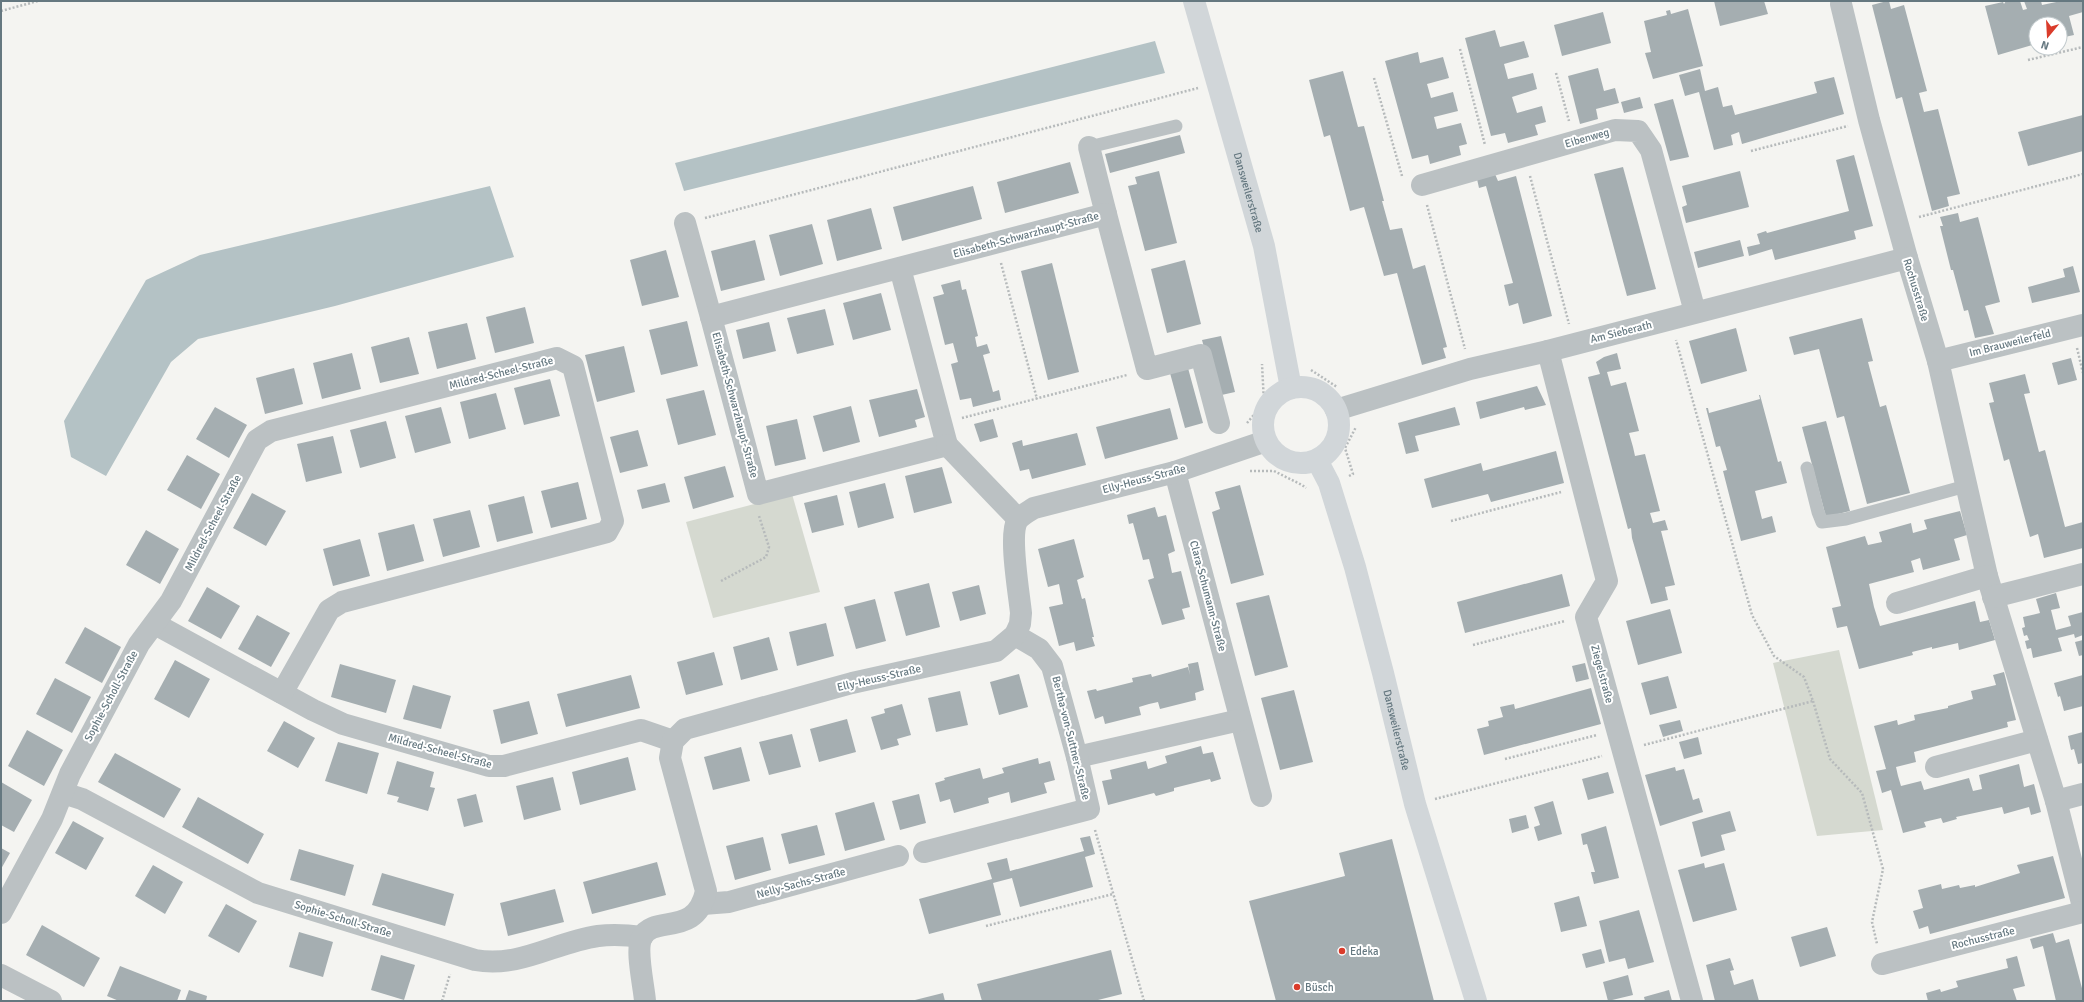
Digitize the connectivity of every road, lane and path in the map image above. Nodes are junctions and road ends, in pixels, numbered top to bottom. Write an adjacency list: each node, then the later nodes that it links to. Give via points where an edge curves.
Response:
1 (38, 1): 4 (path)
2 (1194, 1): 38 (main road, Dansweilerstraße, via 1264,246)
3 (1841, 4): 13 (street, Rochusstraße)
4 (1, 11)
5 (2083, 47): 7 (path)
6 (1460, 49): 19 (path)
7 (2028, 60)
8 (1556, 73): 15 (path)
9 (1374, 78): 21 (path, via 1402,178)
10 (1196, 81): 11 (path)
11 (1198, 88): 12 (path); 23 (path)
12 (1200, 95)
13 (1869, 120): 17 (path); 24 (street, Rochusstraße)
14 (1176, 126): 16 (lane)
15 (1575, 141): 18 (street, Eibenweg); 28 (street, Eibenweg, via 1615,130 1638,131 1651,150)
16 (1089, 148): 22 (street)
17 (1751, 151)
18 (1525, 155): 19 (street, Eibenweg); 32 (path)
19 (1490, 165): 21 (street, Eibenweg)
20 (2083, 174): 24 (path)
21 (1422, 186): 37 (path)
22 (1106, 214): 25 (street, Elisabeth-Schwarzhaupt-Straße); 36 (street, Elisabeth-Schwarzhaupt-Straße)
23 (686, 223): 29 (street)
24 (1898, 223): 26 (street, Rochusstraße)
25 (996, 243): 27 (street, Elisabeth-Schwarzhaupt-Straße); 39 (path)
26 (1907, 258): 28 (street, Am Sieberath); 35 (street, Rochusstraße)
27 (900, 268): 29 (street, Elisabeth-Schwarzhaupt-Straße); 41 (street)
28 (1695, 312): 30 (street, Am Sieberath)
29 (711, 317): 53 (street, Elisabeth-Schwarzhaupt-Straße)
30 (1670, 319): 32 (street, Am Sieberath); 65 (path, via 1752,614 1774,656 1804,676)
31 (2083, 325): 35 (street, Im Brauweilerfeld)
32 (1574, 344): 33 (street, Am Sieberath)
33 (1548, 351): 37 (street, Am Sieberath); 50 (street)
34 (1262, 360): 43 (path, via 1264,403 1248,422)
35 (1938, 361): 51 (street, Rochusstraße)
36 (1147, 369): 39 (path); 42 (street, via 1201,355)
37 (1470, 369): 40 (street, Am Sieberath)
38 (1291, 388): 40 (main road, via 1313,388 1322,393); 44 (main road, via 1272,399 1266,408 1262,430)
39 (1037, 399): 41 (path)
40 (1336, 410): 47 (main road, via 1339,422 1334,444 1327,454)
41 (941, 423): 45 (street)
42 (1219, 423)
43 (1242, 425)
44 (1266, 441): 46 (street, Elly-Heuss-Straße); 47 (main road, via 1272,451 1282,459 1293,463)
45 (947, 444): 53 (street, Elisabeth-Schwarzhaupt-Straße); 54 (street)
46 (1236, 452): 49 (street, Elly-Heuss-Straße); 52 (path, via 1245,471 1274,471 1302,485)
47 (1317, 460): 78 (main road, Dansweilerstraße, via 1329,483 1355,567)
48 (1807, 468): 51 (lane, via 1822,522 1846,519)
49 (1175, 472): 54 (street, Elly-Heuss-Straße, via 1034,508); 66 (street, Clara-Schumann-Straße)
50 (1583, 486): 55 (path); 60 (street, via 1608,581)
51 (1966, 486): 58 (street, Rochusstraße)
52 (1308, 491)
53 (758, 494): 57 (path, via 756,504 769,547 768,553 766,557)
54 (1018, 519): 62 (street, via 1013,534 1021,613)
55 (1452, 521)
56 (2083, 574): 58 (street)
57 (721, 581)
58 (1990, 586): 59 (street); 68 (street, Rochusstraße)
59 (1897, 603)
60 (1587, 615): 63 (path); 67 (street, Ziegelstraße)
61 (155, 624): 64 (street, Mildred-Scheel-Straße); 64 (street, Mildred-Scheel-Straße, via 171,601 257,440 271,430 557,358 573,366 612,521 607,532 342,602 329,610); 74 (street, Sophie-Scholl-Straße, via 139,644)
62 (1016, 635): 69 (street, Elly-Heuss-Straße, via 996,651 852,684 685,729); 71 (street, Bertha-von-Suttner-Straße, via 1039,649 1052,666)
63 (1473, 645)
64 (282, 693): 69 (street, Mildred-Scheel-Straße, via 343,724 490,766 504,766 641,730)
65 (1813, 701): 70 (path); 90 (path, via 1830,759 1862,793 1883,869 1872,922)
66 (1240, 720): 71 (street); 76 (street, Clara-Schumann-Straße)
67 (1617, 730): 70 (street, Ziegelstraße); 72 (path)
68 (2037, 740): 73 (street); 77 (street, Rochusstraße)
69 (673, 741): 83 (street, via 670,758 706,891)
70 (1622, 751): 78 (path); 97 (street, Ziegelstraße)
71 (1077, 757): 79 (street, Bertha-von-Suttner-Straße)
72 (1505, 759)
73 (1936, 767)
74 (63, 792): 86 (street, Sophie-Scholl-Straße, via 52,819); 89 (street, Sophie-Scholl-Straße, via 82,799 258,893)
75 (2083, 794): 77 (street)
76 (1261, 796)
77 (2056, 801): 84 (street, Rochusstraße)
78 (1415, 804): 96 (main road, Dansweilerstraße)
79 (1089, 809): 80 (street, Bertha-von-Suttner-Straße); 82 (path)
80 (924, 852)
81 (898, 856): 83 (street, Nelly-Sachs-Straße, via 729,902)
82 (1113, 894): 87 (path); 95 (path)
83 (703, 904): 88 (street, via 691,918 648,930)
84 (2083, 908)
85 (2083, 912): 90 (street, Rochusstraße)
86 (1, 913)
87 (986, 926)
88 (642, 937): 89 (street, Sophie-Scholl-Straße, via 618,934 597,936 507,962 490,962); 94 (street, via 640,953)
89 (456, 954): 93 (path)
90 (1882, 964)
91 (1, 975): 92 (street)
92 (51, 1001)
93 (442, 1001)
94 (645, 1001)
95 (1144, 1001)
96 (1476, 1001)
97 (1692, 1001)

